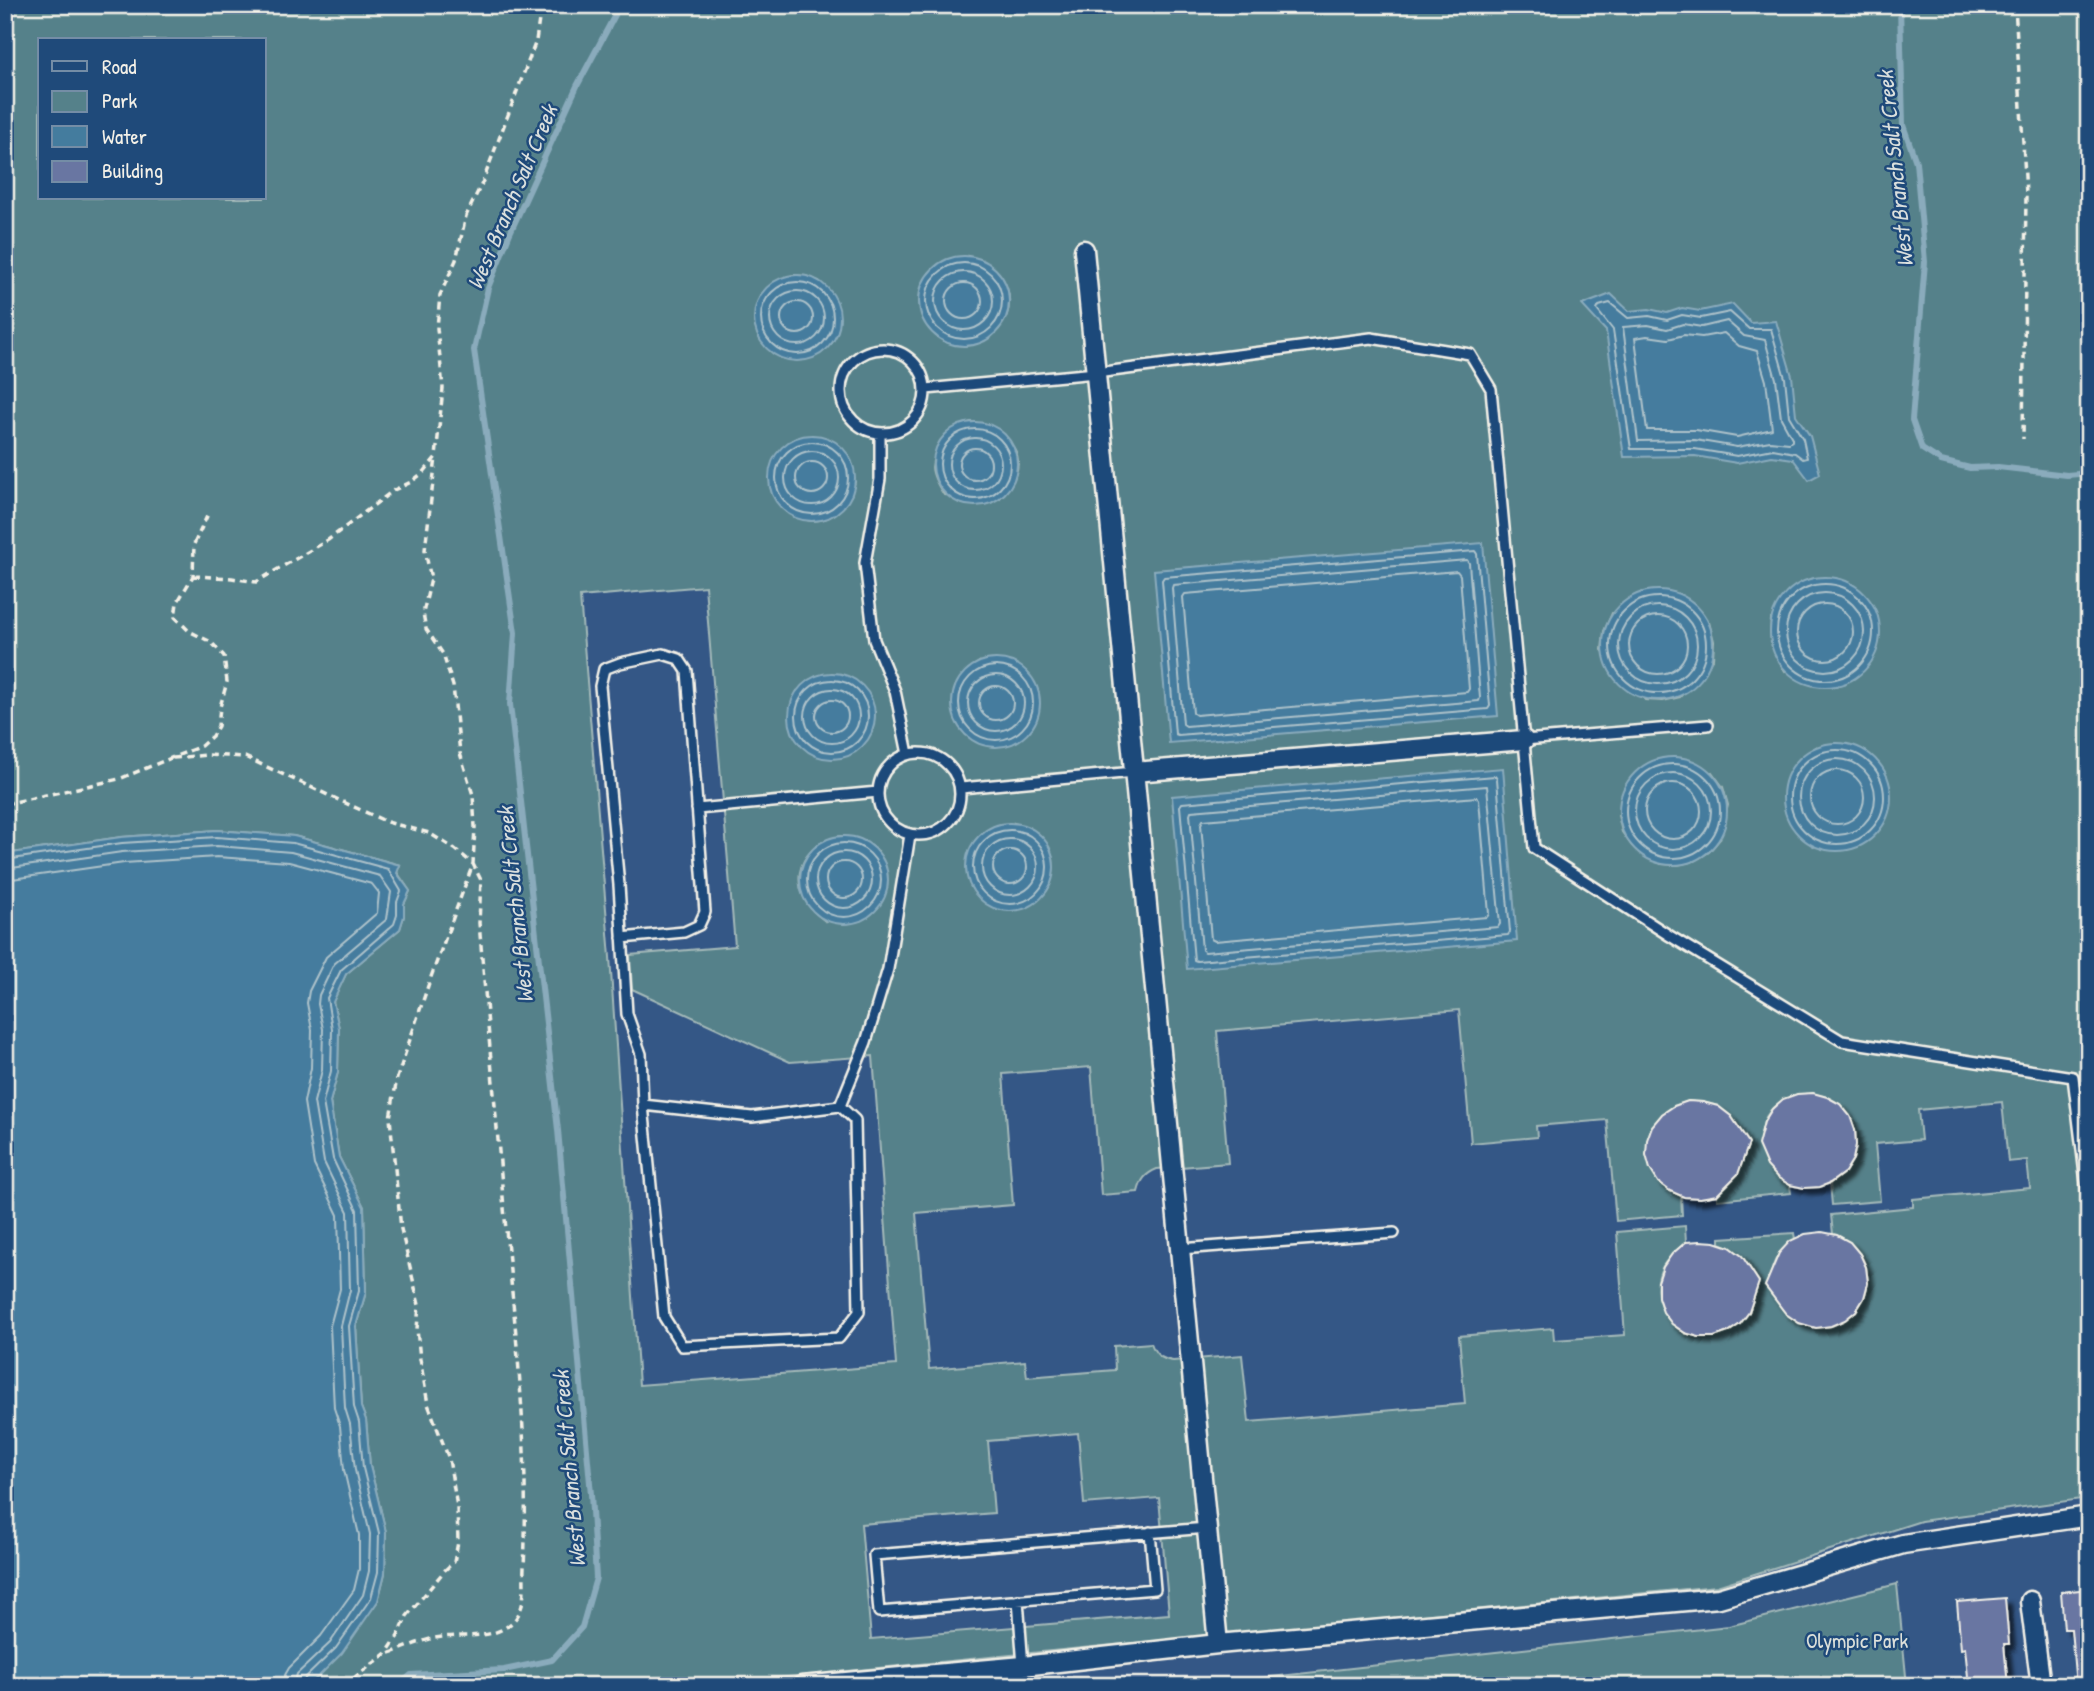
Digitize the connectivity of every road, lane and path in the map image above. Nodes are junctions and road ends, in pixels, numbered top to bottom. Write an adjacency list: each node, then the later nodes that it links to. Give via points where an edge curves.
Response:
1 (541, 5): 8 (path, via 536,41 466,216 456,260 440,295 443,388)
2 (2015, 5): 7 (path, via 2026,194)
3 (1084, 250): 4 (street)
4 (1096, 373): 5 (lane); 12 (lane, via 1371,338 1470,354 1491,389); 15 (street)
5 (926, 388): 6 (lane, via 918,416 894,432); 6 (lane, via 915,362 890,349 876,349 853,362 845,373 842,399 855,422)
6 (880, 433): 13 (lane, via 880,479 865,563 874,640 895,691)
7 (2023, 439)
8 (436, 457): 10 (path, via 411,482 328,540 256,582); 21 (path, via 425,550 431,579 423,613 453,686 460,754 473,795)
9 (209, 512): 10 (path, via 194,544)
10 (193, 576): 14 (path, via 177,603 175,617 225,656 227,682 212,736)
11 (1708, 725): 12 (lane)
12 (1524, 740): 15 (street); 25 (lane, via 1534,848 1682,943 1842,1041 2073,1077)
13 (908, 754): 16 (lane, via 936,756 952,769); 17 (lane, via 885,770)
14 (173, 758): 18 (path, via 119,779); 21 (path, via 245,757 387,822 429,833)
15 (1134, 772): 16 (lane); 27 (street)
16 (961, 788): 20 (lane, via 956,814 947,825 936,832)
17 (878, 792): 19 (lane); 20 (lane, via 887,821)
18 (5, 804)
19 (697, 809): 22 (lane, via 705,912 699,925 684,932); 22 (lane, via 687,671 679,659 663,654 604,669 600,686)
20 (910, 835): 24 (lane, via 888,969)
21 (474, 864): 34 (path, via 397,1079 390,1118 401,1229 419,1305 420,1359 428,1404 449,1459 458,1542 454,1562 407,1616); 34 (path, via 481,880 479,923 521,1408 524,1602 516,1619 498,1631 442,1637)
22 (622, 938): 23 (lane, via 627,1014 641,1054)
23 (643, 1105): 24 (lane, via 752,1117); 24 (lane, via 664,1317 682,1346 839,1338 859,1312 855,1120)
24 (840, 1106)
25 (2089, 1207)
26 (1394, 1233): 27 (lane)
27 (1180, 1249): 29 (street)
28 (2089, 1516): 33 (street, via 1903,1544 1719,1598)
29 (1207, 1528): 30 (lane); 33 (street)
30 (1150, 1532): 31 (lane, via 1155,1589); 31 (lane, via 874,1555 879,1612)
31 (1018, 1601): 35 (lane)
32 (2030, 1601): 38 (street)
33 (1218, 1644): 35 (street)
34 (386, 1654): 36 (path)
35 (1023, 1666): 37 (street)
36 (343, 1686)
37 (802, 1686)
38 (2041, 1686)

